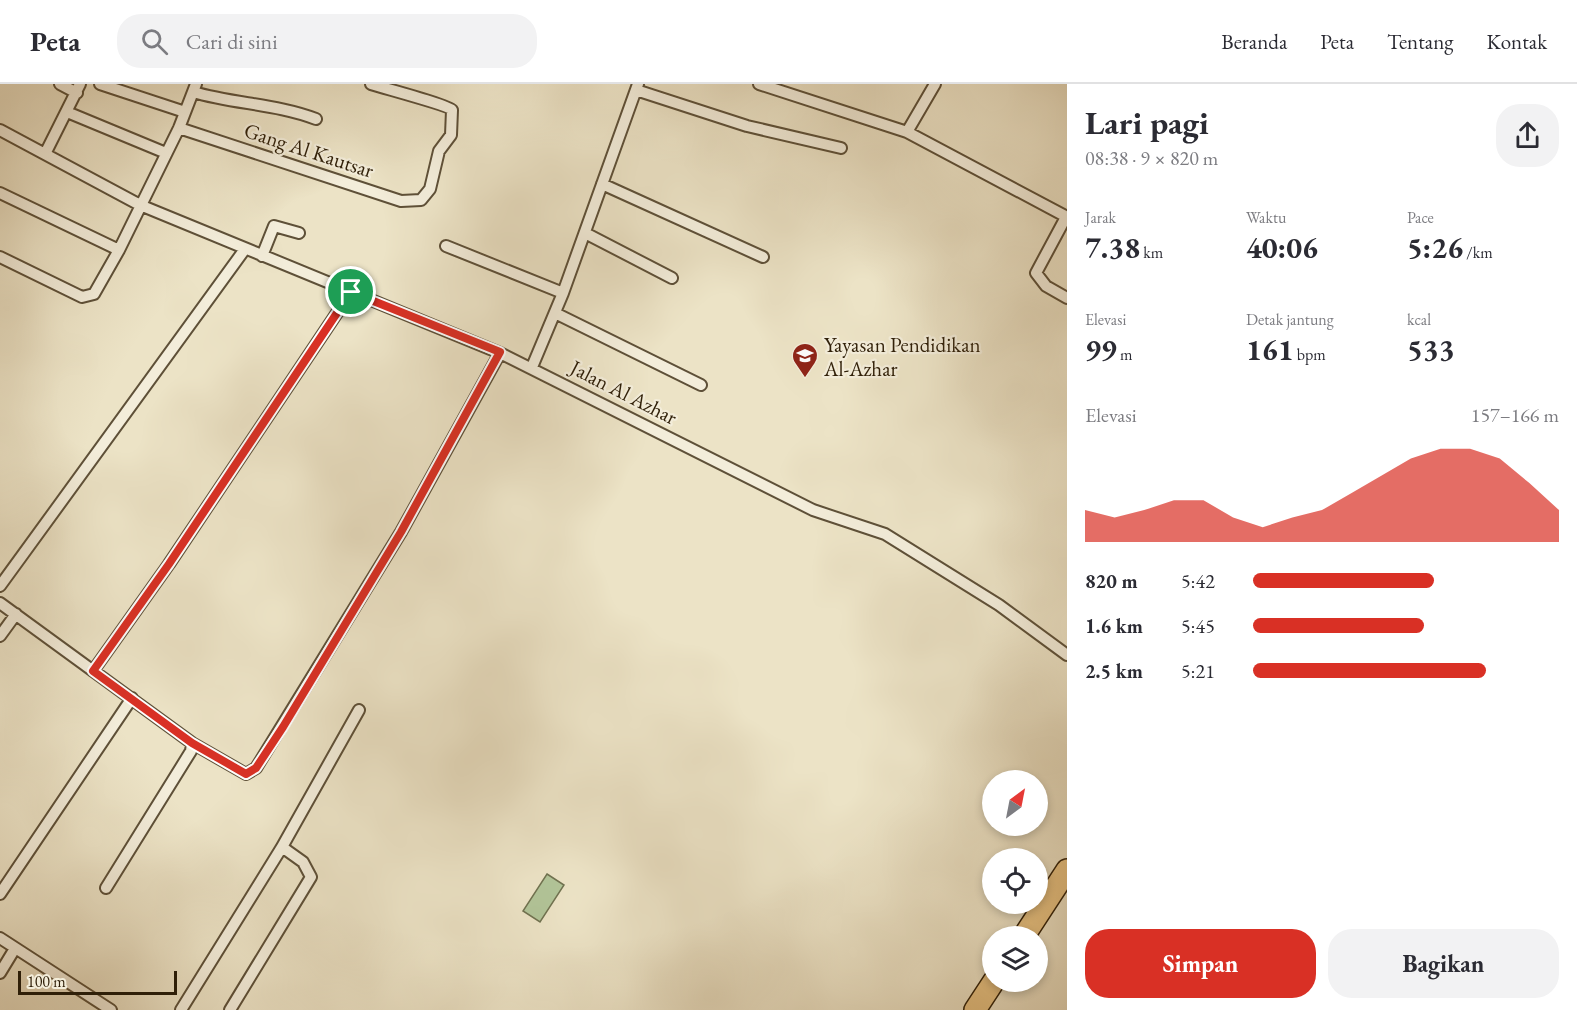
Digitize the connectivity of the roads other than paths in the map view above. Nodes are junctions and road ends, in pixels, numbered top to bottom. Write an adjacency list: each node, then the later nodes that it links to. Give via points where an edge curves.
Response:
1 (60, 84): 7 (street)
2 (100, 84): 10 (street)
3 (370, 84): 12 (street, Gang Al Kautsar, via 452,108 451,135 439,151 426,195 416,202 401,201)
4 (759, 84): 14 (street)
5 (935, 84): 14 (street)
6 (637, 87): 15 (street, via 747,126); 18 (street)
7 (79, 88): 9 (street)
8 (195, 88): 10 (street); 11 (street, via 227,102 293,111)
9 (67, 112): 16 (street); 17 (street)
10 (185, 112): 12 (street)
11 (316, 119)
12 (179, 128): 16 (street)
13 (0, 130): 17 (street, Jalan Al Azhar)
14 (907, 132): 21 (street)
15 (841, 148)
16 (166, 153): 20 (street)
17 (45, 154): 20 (street, Jalan Al Azhar)
18 (602, 184): 23 (street); 29 (street)
19 (0, 193): 26 (street)
20 (140, 205): 25 (street, Jalan Al Azhar); 26 (street)
21 (1067, 217): 33 (street, via 1036,273 1046,285)
22 (299, 233): 27 (street, via 274,226)
23 (585, 233): 30 (street); 32 (street)
24 (446, 246): 32 (street)
25 (245, 249): 27 (street, Jalan Al Azhar); 38 (street)
26 (119, 250): 28 (street, via 89,297)
27 (262, 256): 31 (street, Jalan Al Azhar)
28 (0, 257)
29 (763, 257)
30 (672, 278)
31 (351, 292): 35 (street, Jalan Al Azhar); 43 (street)
32 (563, 292): 34 (street)
33 (1067, 298)
34 (555, 313): 36 (street); 37 (street)
35 (500, 352): 36 (street, Jalan Al Azhar); 46 (street, via 401,532 256,768 246,774 236,771)
36 (532, 367): 42 (street, Jalan Al Azhar, via 813,510 885,534 999,605)
37 (701, 385)
38 (0, 586)
39 (0, 603): 40 (street)
40 (16, 614): 41 (street); 43 (street)
41 (0, 636)
42 (1067, 655)
43 (93, 671): 44 (street)
44 (132, 698): 46 (street); 50 (street)
45 (358, 710): 47 (street)
46 (192, 743): 49 (street, via 191,751)
47 (282, 848): 57 (street); 58 (street, via 303,862 311,877)
48 (1067, 870): 51 (highway)
49 (106, 888)
50 (0, 894)
51 (1031, 926)
52 (0, 938): 53 (street)
53 (14, 950): 54 (street); 56 (street)
54 (0, 973)
55 (987, 992): 59 (highway)
56 (111, 1010)
57 (181, 1010)
58 (230, 1010)
59 (975, 1010)

